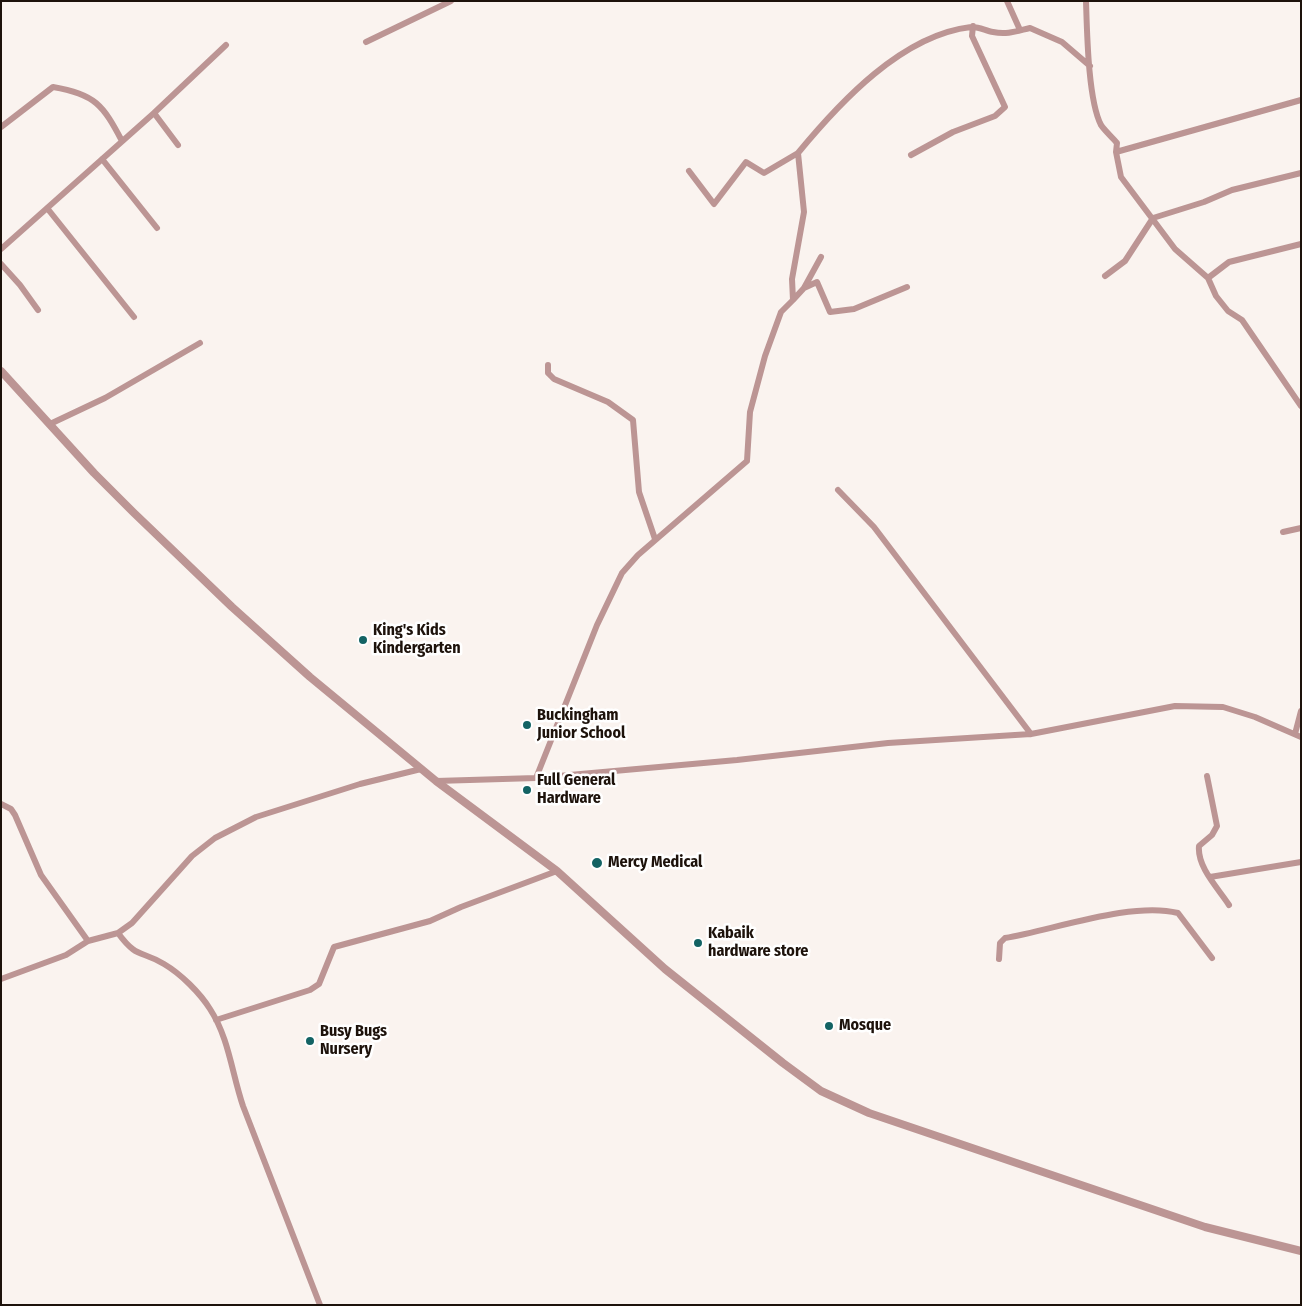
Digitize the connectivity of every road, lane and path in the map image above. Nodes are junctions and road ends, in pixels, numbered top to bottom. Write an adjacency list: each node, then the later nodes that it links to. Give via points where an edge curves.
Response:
1 (451, 1): 6 (street)
2 (1007, 1): 5 (street)
3 (1086, 1): 8 (street)
4 (973, 26): 5 (street, via 1008,34); 15 (street, via 906,50 842,104); 16 (street, via 972,36 1005,107 995,116 953,132)
5 (1020, 30): 8 (street, via 1030,28 1062,42)
6 (366, 42)
7 (226, 45): 10 (street)
8 (1090, 66): 14 (street, via 1096,108 1102,126 1117,143)
9 (1301, 100): 14 (street)
10 (154, 113): 12 (street); 13 (street)
11 (1, 127): 12 (street, via 53,88 88,96 107,112)
12 (122, 141): 17 (street)
13 (178, 146)
14 (1116, 152): 21 (street, via 1121,178)
15 (798, 153): 18 (street, via 764,173 746,162 714,204); 31 (street, via 804,212 792,279)
16 (911, 155)
17 (102, 159): 20 (street); 22 (street)
18 (689, 171)
19 (1301, 173): 21 (street, via 1232,190)
20 (47, 208): 24 (street); 33 (street)
21 (1153, 218): 27 (street, via 1125,261); 28 (street, via 1175,249)
22 (157, 228)
23 (1301, 244): 28 (street, via 1229,262)
24 (1, 249)
25 (821, 257): 30 (street)
26 (1, 264): 32 (street)
27 (1105, 276)
28 (1208, 278): 37 (street, via 1216,296 1228,311 1242,320)
29 (907, 287): 30 (street, via 854,309 830,312 817,282)
30 (804, 288): 31 (street)
31 (793, 300): 42 (street, via 781,312 765,356 750,412 747,461)
32 (38, 310)
33 (134, 317)
34 (200, 343): 38 (street, via 105,398)
35 (548, 365): 42 (street, via 548,372 554,379 608,402 633,420 639,492)
36 (1, 371): 38 (street)
37 (1301, 406)
38 (50, 424): 46 (street, via 94,473 232,608)
39 (838, 490): 44 (street, via 874,527)
40 (1301, 528): 41 (street)
41 (1283, 532)
42 (656, 539): 48 (street, via 622,573 597,625)
43 (1301, 711): 45 (street)
44 (1031, 734): 45 (street, via 1175,706 1223,707); 48 (street, via 888,743)
45 (1298, 735)
46 (421, 769): 49 (street); 55 (street, via 360,784 256,817 215,838 192,856)
47 (1207, 776): 53 (street, via 1217,826 1215,832 1199,846 1198,852)
48 (536, 778): 49 (street)
49 (436, 781): 52 (street)
50 (1, 804): 56 (street, via 15,815 41,875)
51 (1301, 862): 53 (street)
52 (557, 871): 60 (street, via 430,921 334,947 319,984 310,990); 61 (street, via 665,968 821,1091 869,1113 1205,1227)
53 (1210, 877): 54 (street)
54 (1230, 905)
55 (118, 933): 56 (street); 60 (street, via 137,954 163,964 179,976 203,999)
56 (88, 941): 59 (street, via 66,955)
57 (999, 958): 58 (street, via 1000,943 1005,938 1108,915 1137,912 1178,913)
58 (1212, 958)
59 (1, 978)
60 (216, 1020): 62 (street, via 242,1104)
61 (1301, 1250)
62 (320, 1305)

